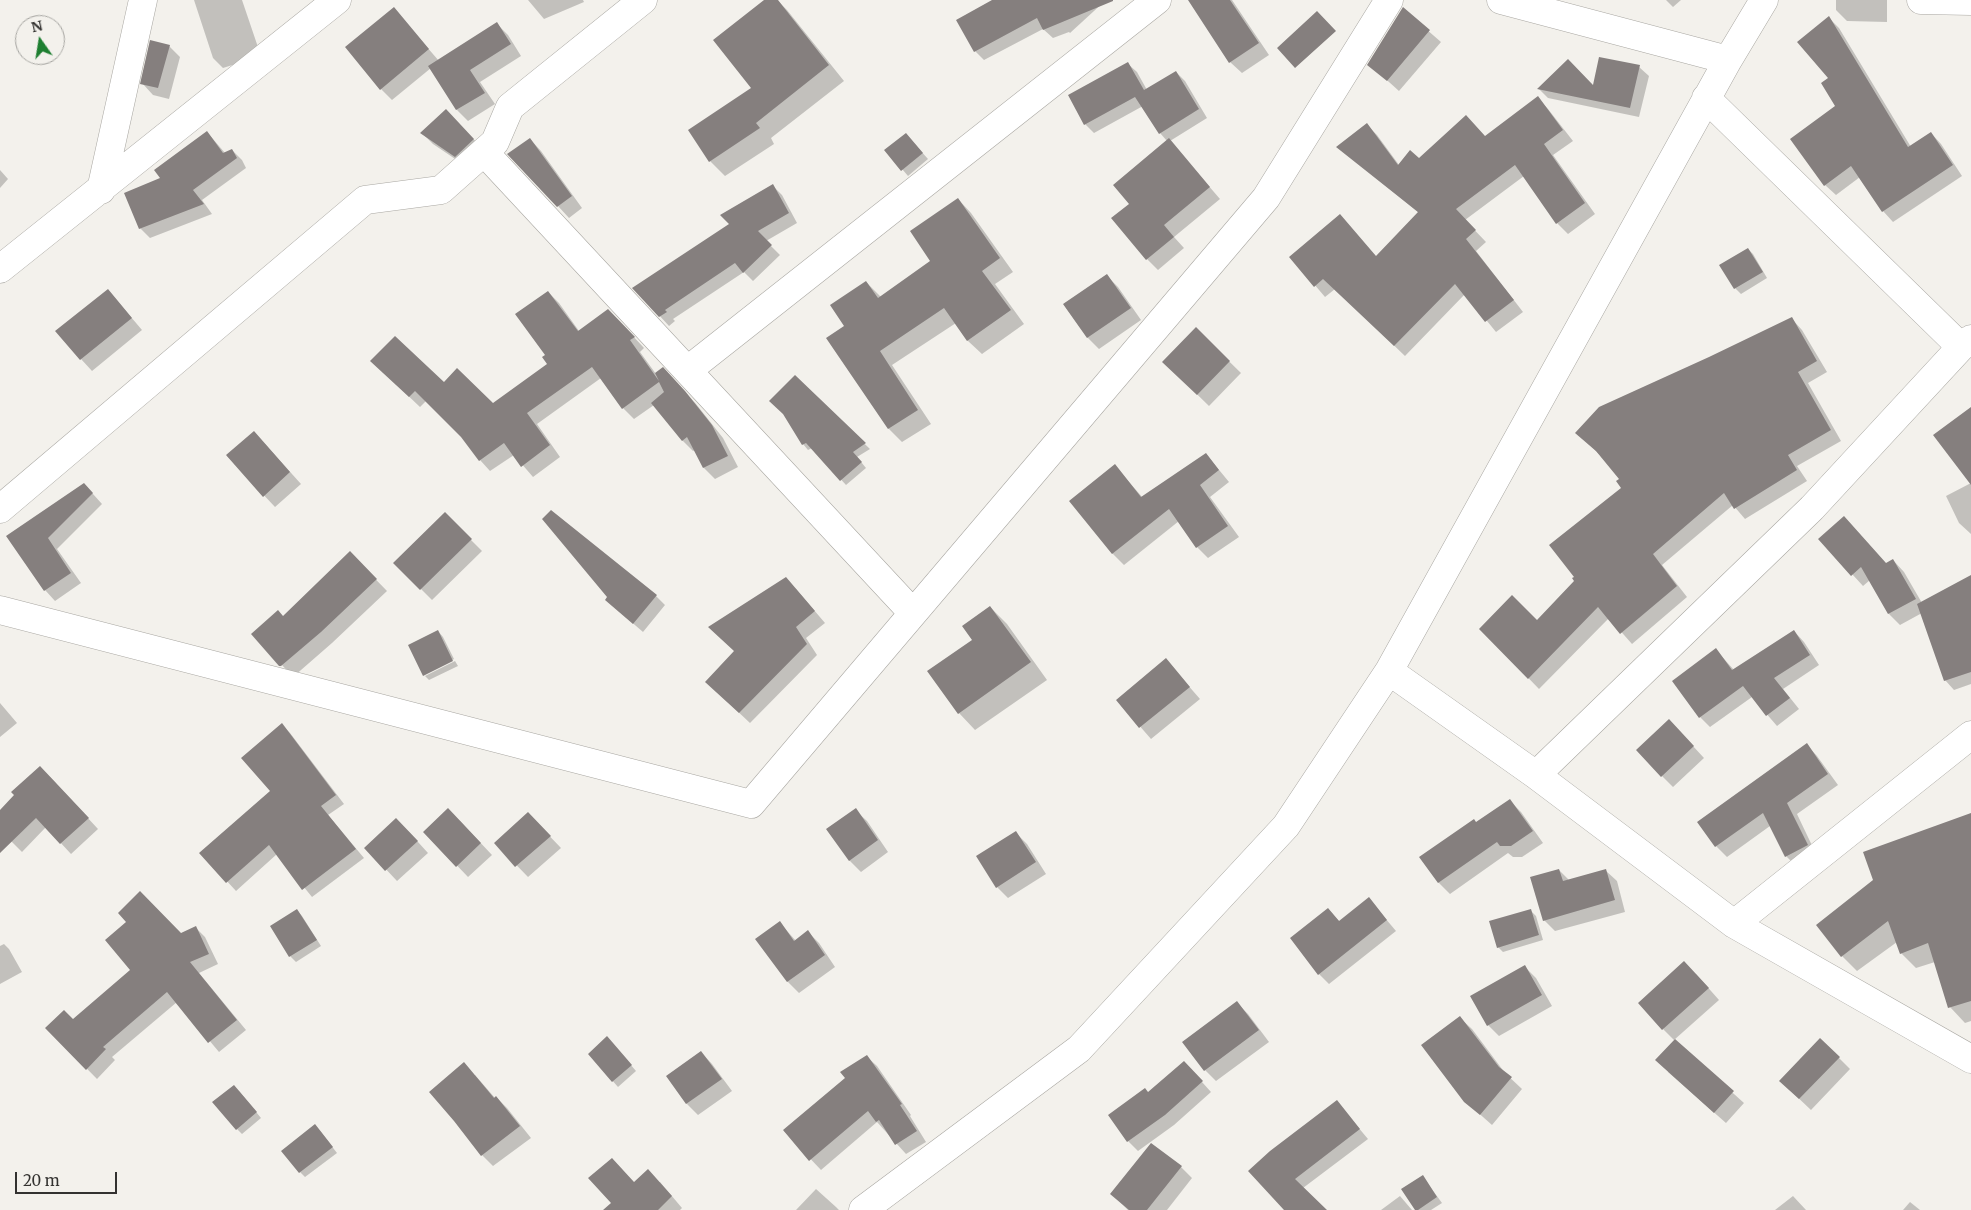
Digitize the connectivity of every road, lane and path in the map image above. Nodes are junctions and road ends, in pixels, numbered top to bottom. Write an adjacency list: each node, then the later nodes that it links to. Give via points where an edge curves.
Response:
1 (143, 0): 13 (street)
2 (337, 0): 13 (street)
3 (643, 0): 12 (street, via 510,107 495,142)
4 (1157, 0): 16 (street)
5 (1388, 0): 19 (street, via 1266,198)
6 (1501, 0): 10 (street)
7 (1764, 0): 10 (street)
8 (1921, 0): 9 (street)
9 (1971, 1)
10 (1728, 60): 11 (street)
11 (1706, 98): 15 (street); 20 (street)
12 (484, 152): 16 (street); 17 (street, via 441,190 365,200)
13 (101, 190): 14 (street)
14 (0, 269)
15 (1966, 343): 22 (street, via 1812,508)
16 (688, 370): 19 (street)
17 (0, 509)
18 (0, 610): 19 (street, via 751,804)
19 (913, 613)
20 (1389, 671): 22 (street); 25 (street, via 1286,826 1078,1049)
21 (1971, 736): 23 (street)
22 (1536, 775): 23 (street)
23 (1734, 924): 24 (street)
24 (1971, 1059)
25 (863, 1210)

